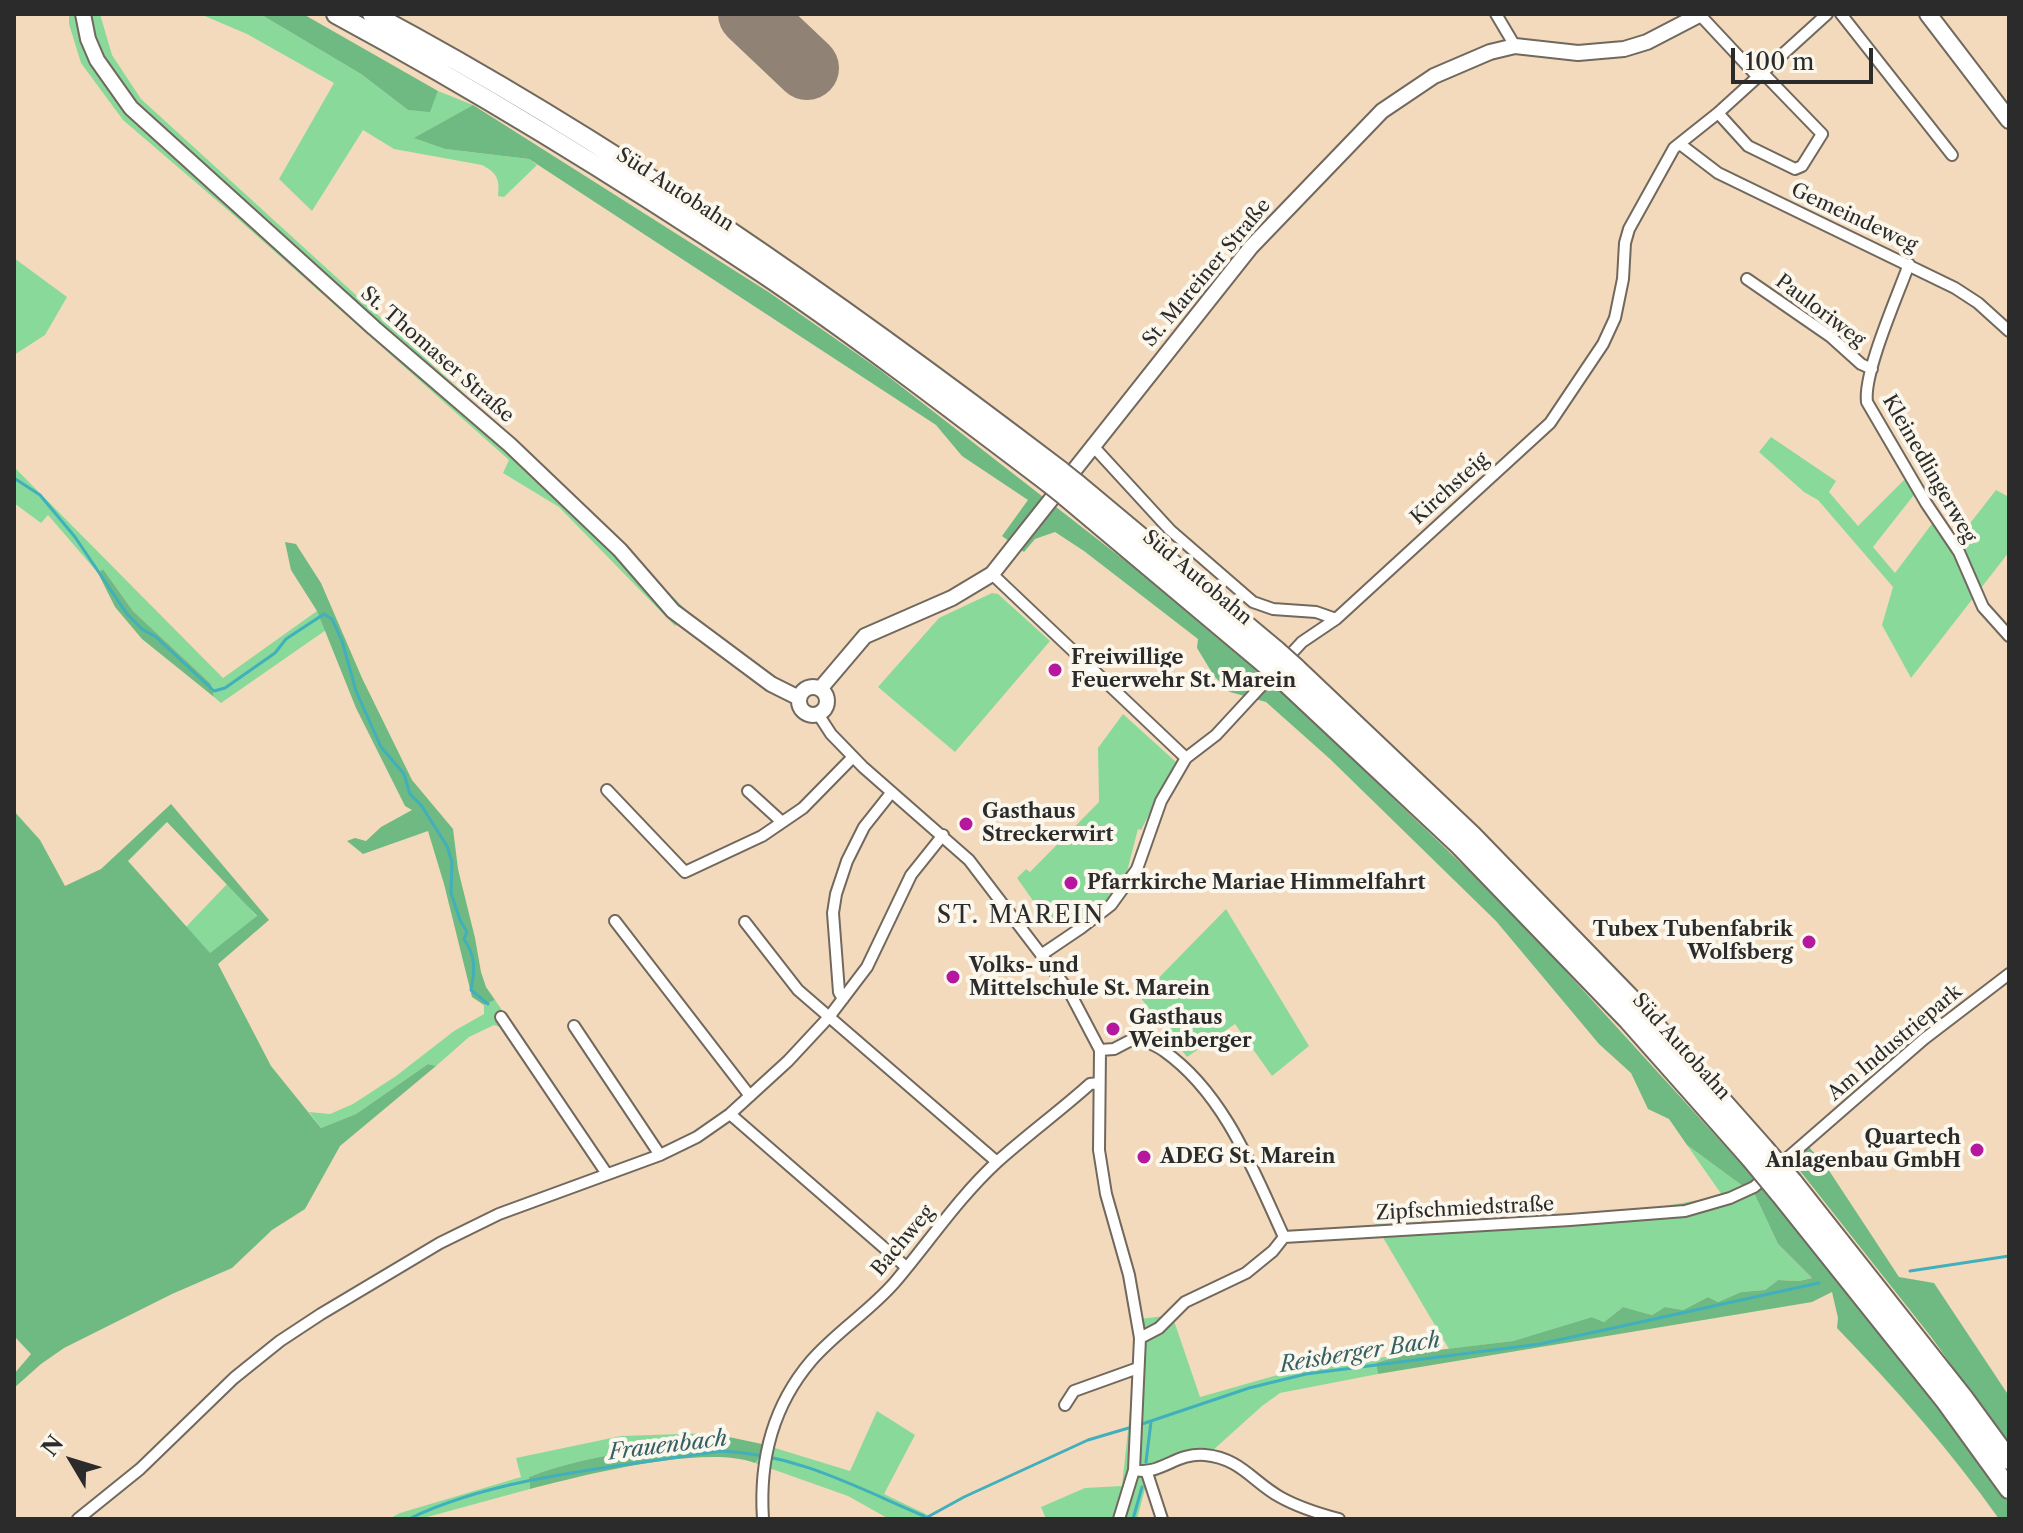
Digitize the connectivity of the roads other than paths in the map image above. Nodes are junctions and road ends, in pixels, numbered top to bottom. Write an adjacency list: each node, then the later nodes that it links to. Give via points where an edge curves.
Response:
1 (83, 14): 25 (main road, St. Thomaser Straße, via 97,60 131,108 510,445 620,550 673,611 771,684)
2 (336, 14): 20 (highway, Süd Autobahn, via 602,169 763,273)
3 (372, 14): 20 (highway, Süd Autobahn, via 608,152 773,259 912,358)
4 (1496, 14): 9 (street)
5 (1700, 14): 9 (main road, St. Mareiner Straße, via 1624,49 1578,53); 10 (street)
6 (1827, 14): 10 (street, Kirchsteig)
7 (1841, 14): 14 (street)
8 (1928, 14): 12 (main road)
9 (1515, 46): 19 (main road, St. Mareiner Straße, via 1446,70 1382,111 1251,247)
10 (1759, 73): 11 (street, Kirchsteig); 11 (street, via 1822,134 1802,166 1795,169 1748,146)
11 (1718, 113): 13 (street, Kirchsteig)
12 (2009, 120)
13 (1680, 144): 15 (street, Gemeindeweg, via 1718,173); 22 (street, Kirchsteig, via 1656,176 1629,229 1620,299 1603,344 1550,423)
14 (1952, 155)
15 (1909, 264): 17 (street, Gemeindeweg, via 1972,299); 18 (street, Kleinedlingerweg)
16 (1747, 279): 18 (street, Pauloriweg)
17 (2009, 331)
18 (1872, 369): 23 (street, Kleinedlingerweg, via 1866,395 1873,415 1959,552 1983,607)
19 (1092, 445): 21 (main road, St. Mareiner Straße); 22 (street, via 1170,530 1253,602)
20 (1056, 478): 50 (highway, Süd Autobahn, bridge, via 1290,674)
21 (992, 574): 24 (main road, St. Mareiner Straße, via 952,598 865,636); 28 (street)
22 (1336, 619): 28 (street, Kirchsteig, via 1302,642 1216,735)
23 (2009, 636)
24 (820, 689): 25 (main road, via 810,687); 26 (main road, via 827,703)
25 (799, 698): 26 (main road, via 805,713)
26 (818, 714): 27 (street)
27 (853, 757): 31 (street); 32 (street, via 819,794)
28 (1186, 758): 36 (street, Kirchsteig, via 1161,801 1137,869 1111,905)
29 (607, 790): 32 (street, via 685,872)
30 (748, 791): 32 (street)
31 (891, 793): 33 (street); 38 (street, via 864,827 836,894 833,913)
32 (782, 822)
33 (943, 835): 36 (street, via 969,860); 38 (street, via 911,875 867,967)
34 (615, 921): 44 (street)
35 (745, 922): 40 (street, via 798,990)
36 (1041, 955): 42 (street, via 1069,991)
37 (2009, 974): 46 (street, Am Industriepark)
38 (843, 999): 40 (street)
39 (501, 1017): 49 (street)
40 (829, 1017): 44 (street); 48 (street)
41 (574, 1026): 47 (street)
42 (1100, 1050): 43 (street); 51 (street, via 1137,1037 1164,1051 1187,1072 1228,1120)
43 (1098, 1083): 48 (street, Bachweg, via 1090,1084); 53 (street, via 1106,1194)
44 (750, 1096): 45 (street)
45 (730, 1114): 47 (street); 52 (street)
46 (1804, 1141): 51 (street, Zipfschmiedstraße, via 1754,1187 1685,1211)
47 (660, 1155): 49 (street)
48 (997, 1162): 52 (street, Bachweg)
49 (607, 1174): 60 (street, via 499,1214 321,1314 234,1378 140,1469)
50 (1786, 1187): 56 (highway, Süd Autobahn, via 1963,1397); 59 (highway, Süd Autobahn)
51 (1284, 1237): 53 (street, via 1246,1273 1185,1302 1159,1328)
52 (905, 1266): 61 (street, Bachweg, via 811,1362 784,1402 765,1448)
53 (1140, 1338): 54 (street)
54 (1138, 1368): 55 (street, via 1074,1391); 57 (street)
55 (1065, 1405)
56 (2009, 1460)
57 (1134, 1470): 58 (street); 62 (street)
58 (1147, 1473): 63 (street); 64 (street, via 1180,1457 1204,1454 1233,1461 1280,1497)
59 (2009, 1489)
60 (78, 1519)
61 (763, 1519)
62 (1119, 1519)
63 (1162, 1519)
64 (1339, 1519)

